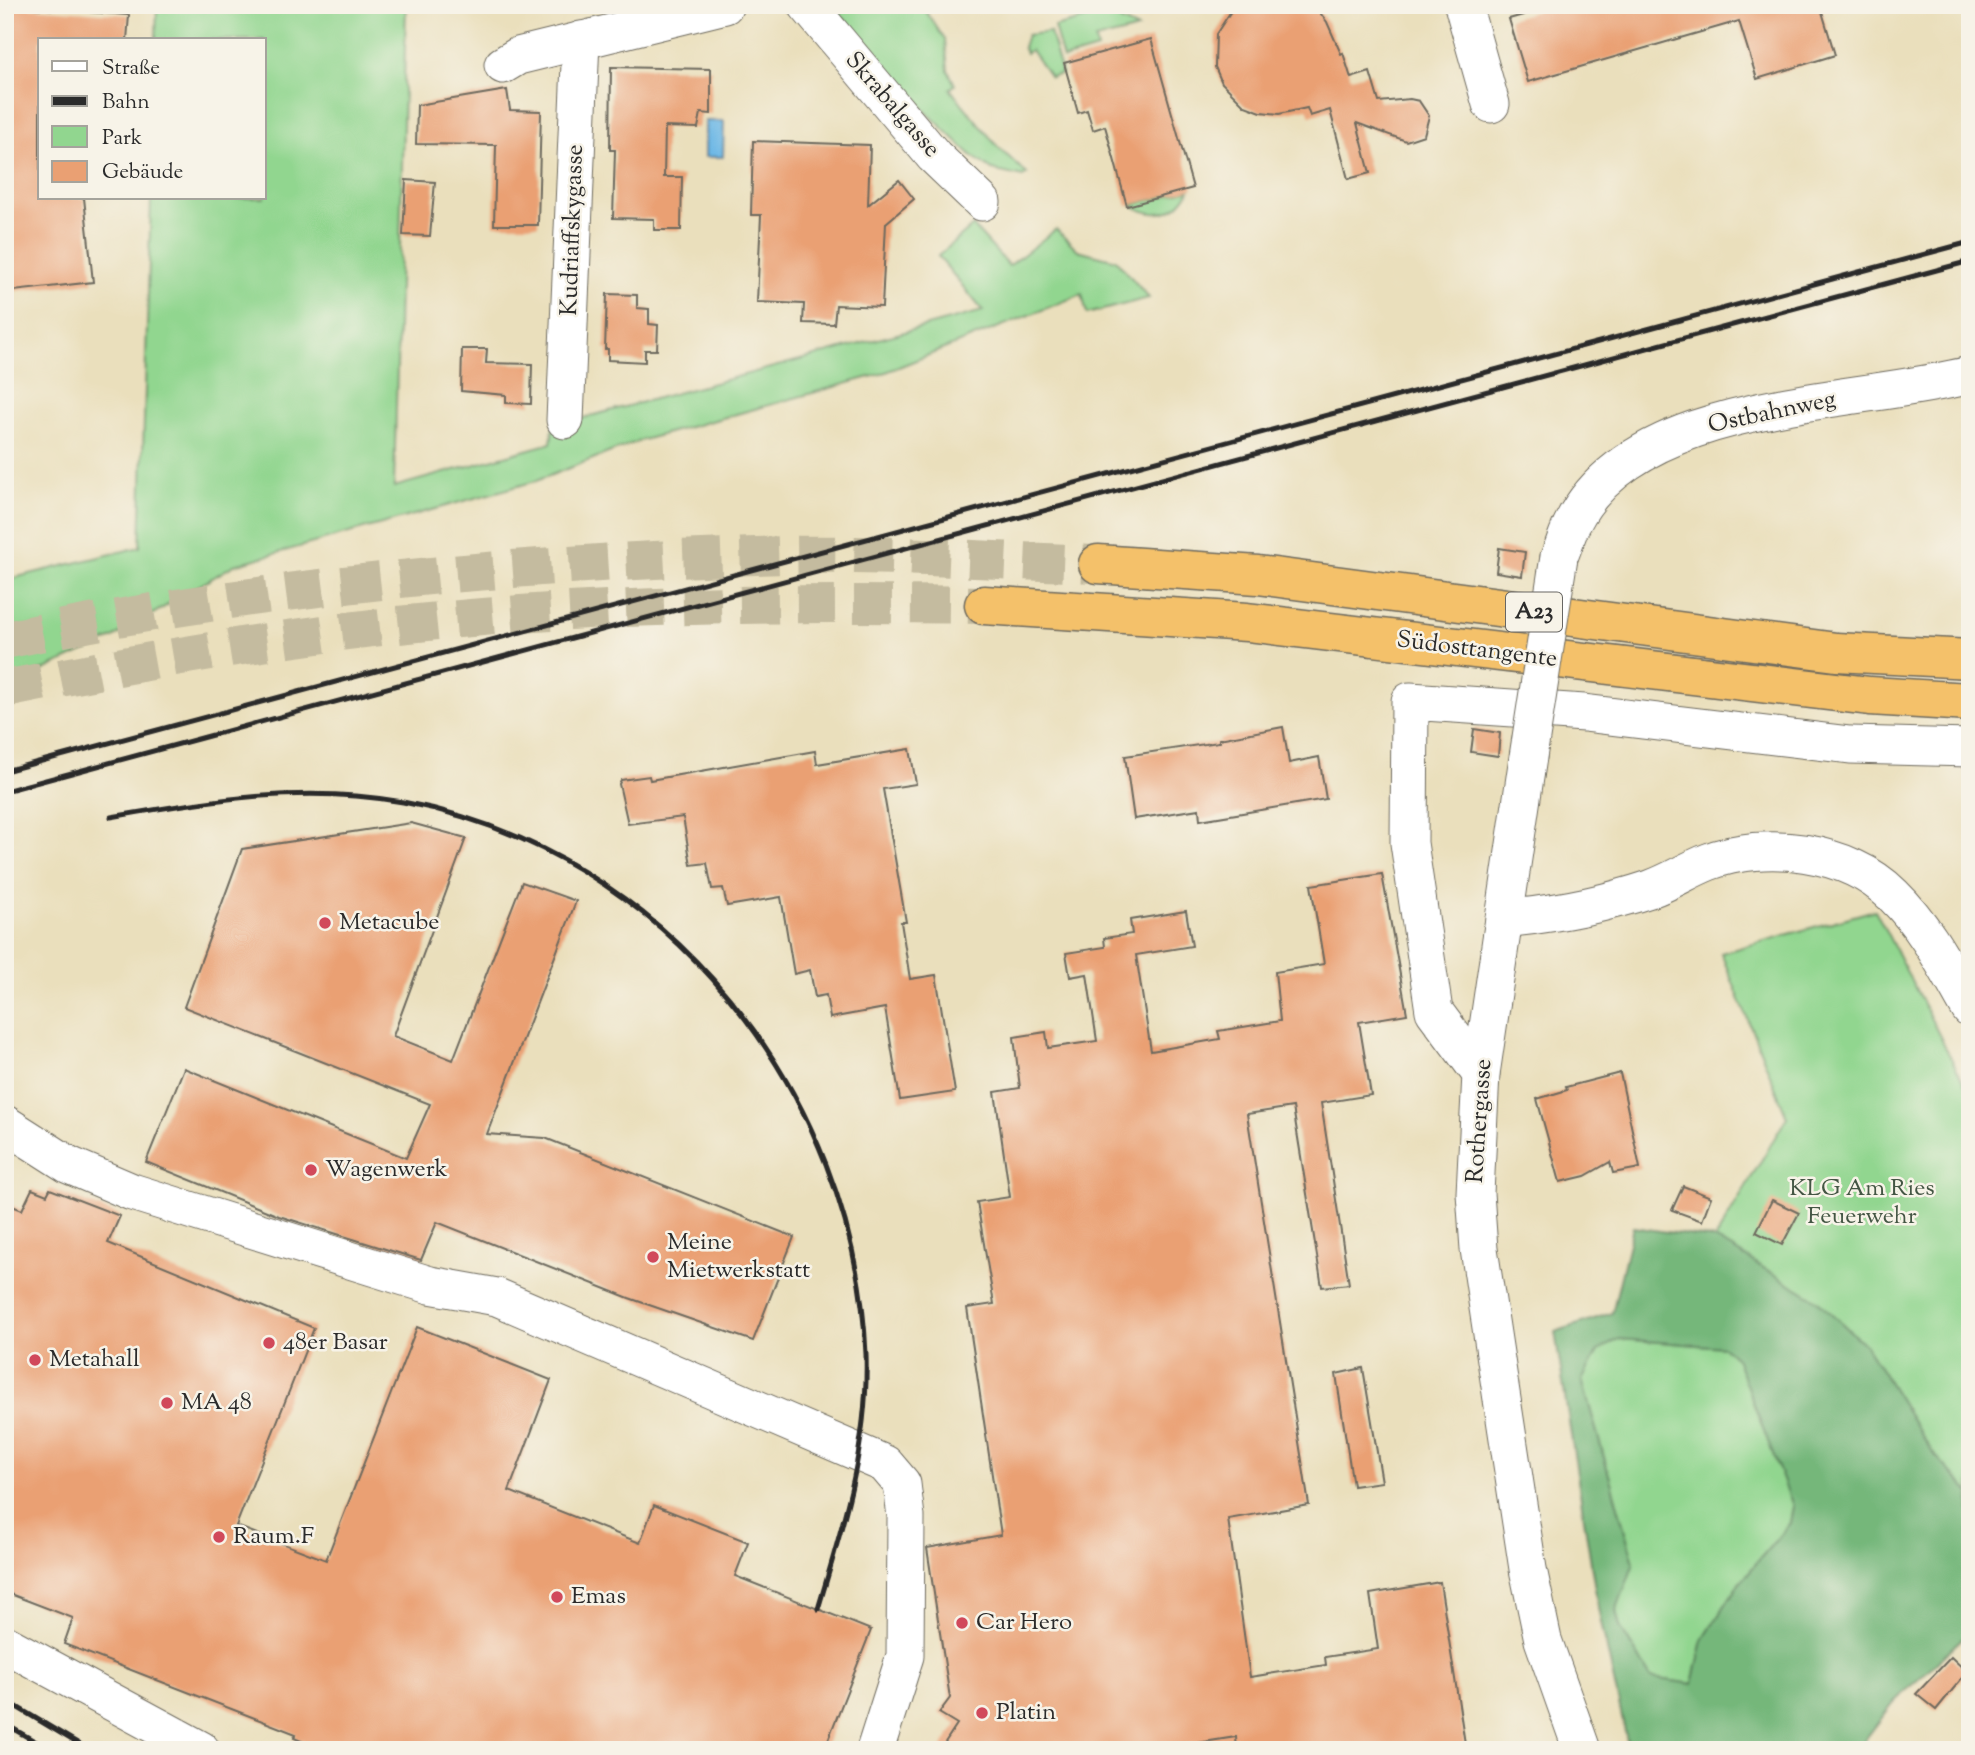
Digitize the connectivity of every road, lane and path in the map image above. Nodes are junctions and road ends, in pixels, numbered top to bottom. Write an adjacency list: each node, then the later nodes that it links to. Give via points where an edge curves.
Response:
1 (724, 5): 4 (street)
2 (807, 5): 7 (street, Skrabalgasse, via 934,156)
3 (1463, 5): 6 (street)
4 (581, 40): 5 (street, via 518,56); 9 (street, Kudriaffskygasse)
5 (503, 65)
6 (1491, 104)
7 (982, 202)
8 (1970, 375): 10 (street, Ostbahnweg, via 1874,394 1797,402 1673,437 1619,469)
9 (565, 420)
10 (1593, 494): 16 (street, Rothergasse, bridge, via 1573,521 1559,557)
11 (1098, 564): 13 (highway, Südosttangente / A23, via 1258,575 1836,652)
12 (984, 605): 14 (highway, Südosttangente / A23, via 1247,622 1870,696)
13 (1970, 659)
14 (1970, 702)
15 (1970, 748): 18 (street, via 1850,745 1584,713 1410,701 1409,844 1434,1011)
16 (1504, 919): 17 (street, via 1582,908 1755,850 1802,853 1845,865 1891,892 1924,930); 18 (street, Rothergasse)
17 (1970, 1009)
18 (1481, 1074): 23 (street, Rothergasse, via 1475,1193 1479,1249 1528,1569 1544,1640)
19 (5, 1124): 22 (street, via 69,1165 132,1192 430,1285 498,1297 885,1464 902,1484 906,1517 905,1656)
20 (5, 1644): 21 (street)
21 (201, 1750)
22 (875, 1750)
23 (1582, 1750)

